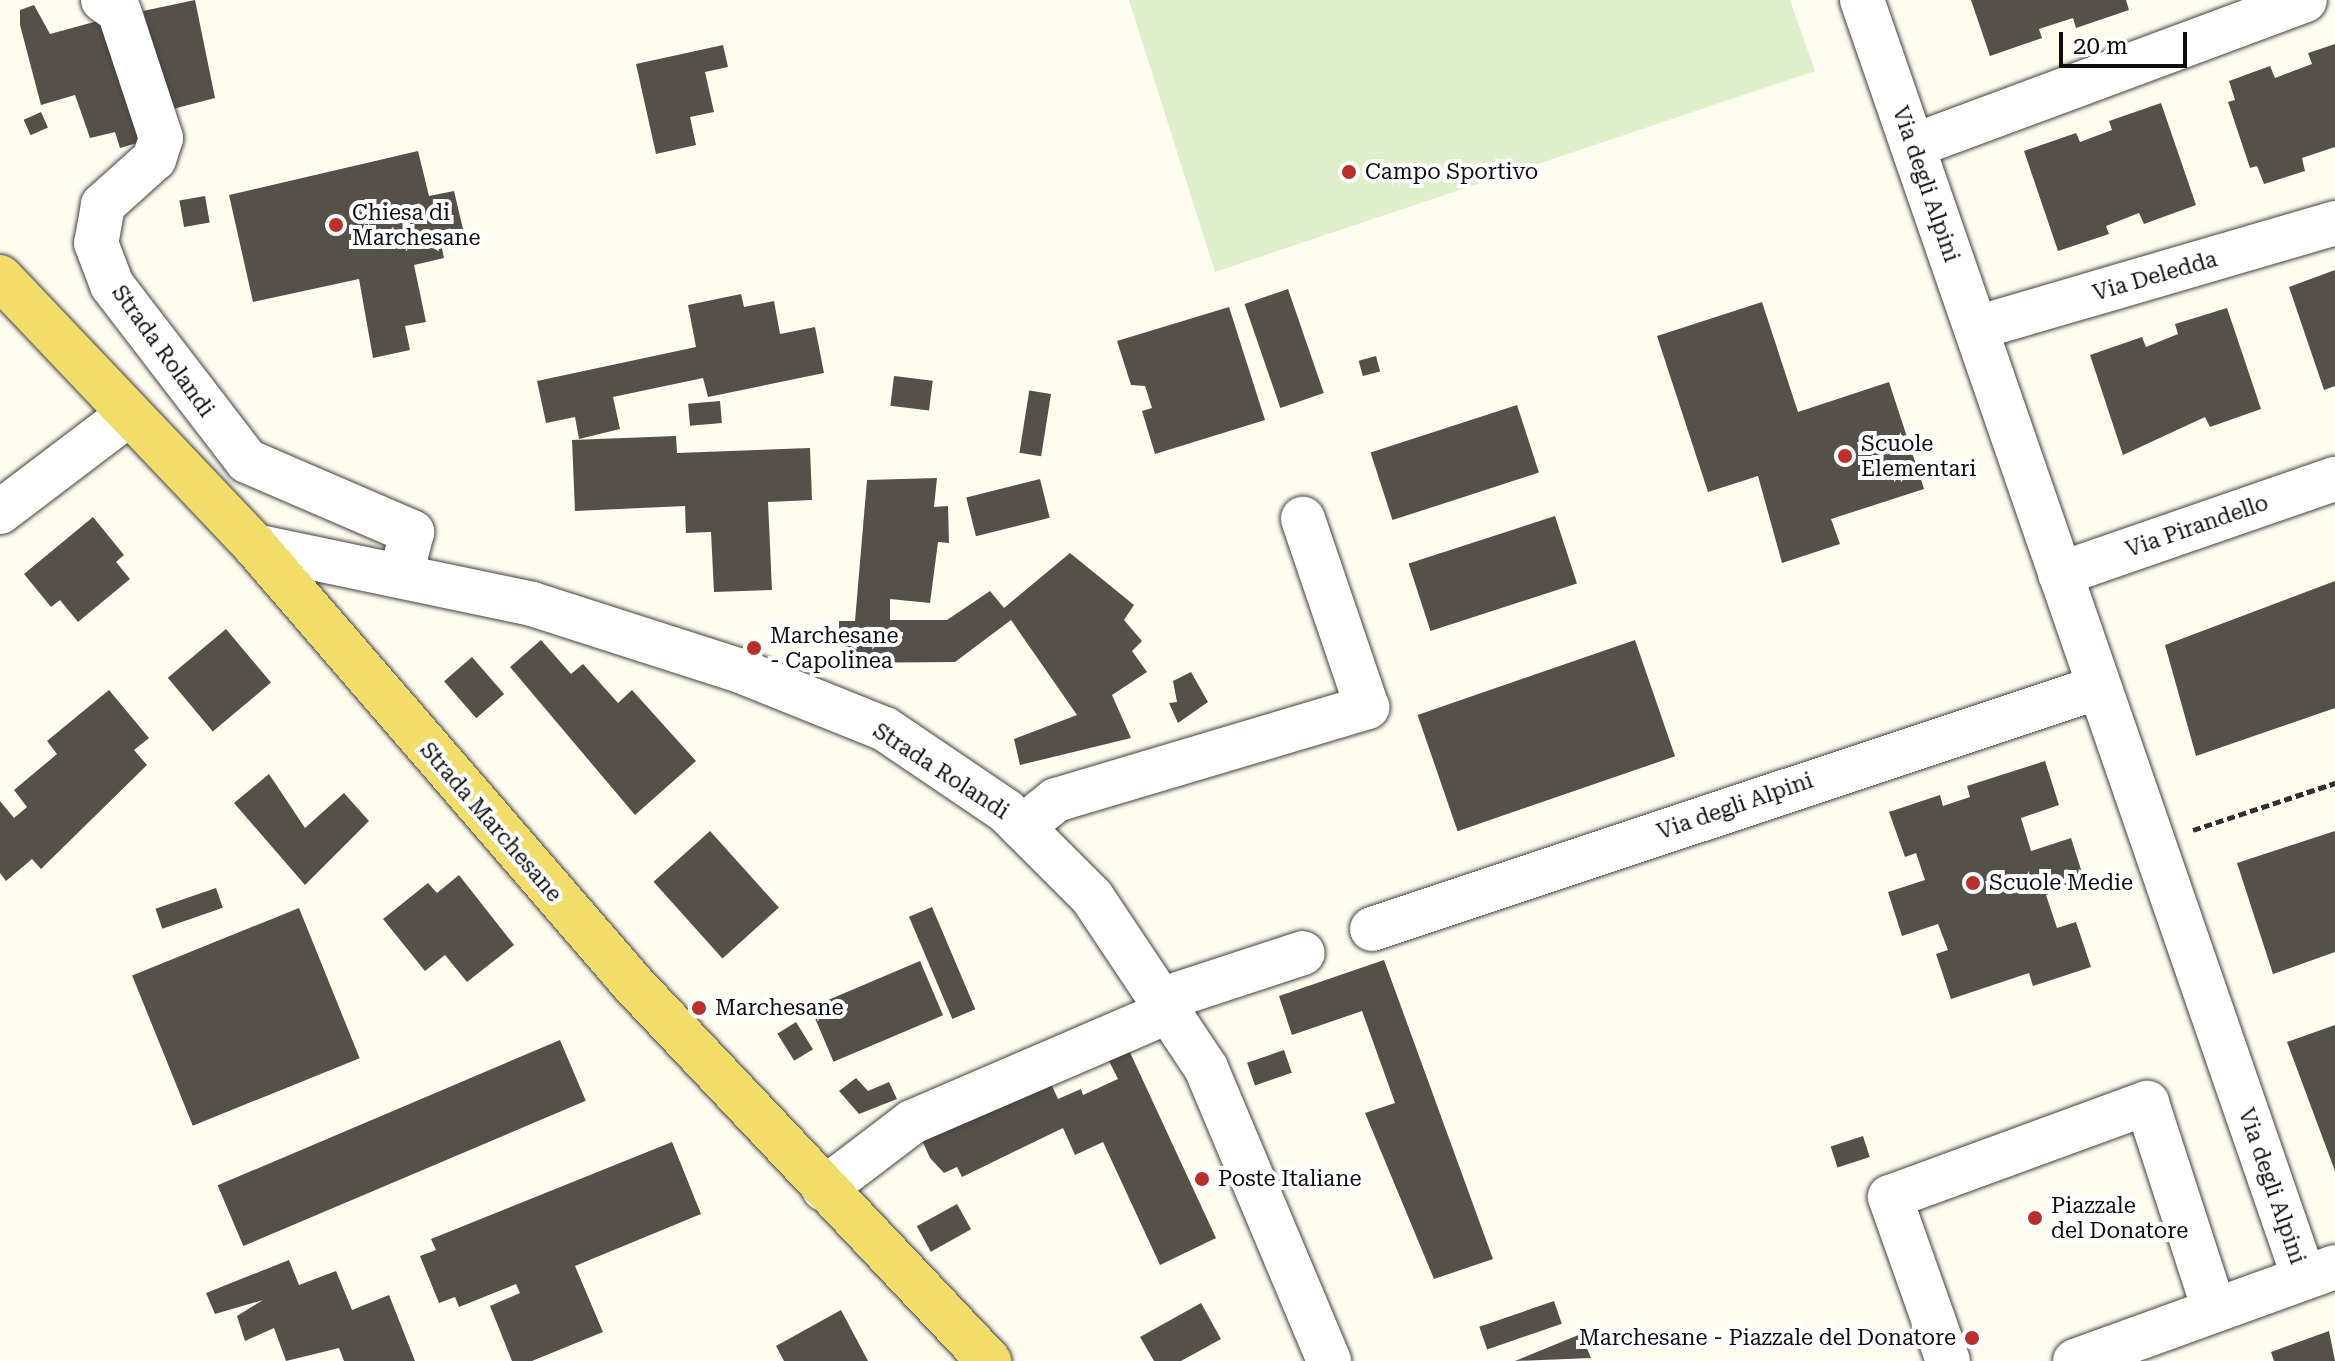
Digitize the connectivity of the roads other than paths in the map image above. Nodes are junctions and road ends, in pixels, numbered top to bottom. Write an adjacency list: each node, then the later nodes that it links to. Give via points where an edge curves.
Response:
1 (103, 0): 14 (street, Strada Rolandi, via 119,11 161,138 154,159 103,205 96,243 112,285 247,461 412,532)
2 (1862, 0): 4 (street, Via degli Alpini)
3 (2305, 0): 4 (street)
4 (1913, 146): 7 (street, Via degli Alpini)
5 (2335, 223): 7 (street, Via Deledda)
6 (0, 277): 8 (main road, Strada Marchesane)
7 (1976, 328): 13 (street, Via degli Alpini)
8 (128, 415): 10 (street); 12 (main road, Strada Marchesane)
9 (2335, 479): 13 (street, Via Pirandello)
10 (0, 512)
11 (1303, 519): 16 (street, via 1367,707 1056,800)
12 (255, 546): 14 (street, Strada Rolandi); 20 (main road, Strada Marchesane, via 633,984)
13 (2060, 574): 15 (street, Via degli Alpini)
14 (401, 575): 16 (street, Strada Rolandi, via 532,604 709,661 885,729)
15 (2099, 687): 17 (street, Via degli Alpini); 21 (street, Via degli Alpini)
16 (1022, 827): 19 (street, Strada Rolandi, via 1092,897)
17 (1372, 929)
18 (1303, 953): 19 (street)
19 (1167, 1005): 20 (street, via 912,1122); 24 (street, Strada Rolandi, via 1206,1068)
20 (824, 1189): 23 (main road, Strada Marchesane)
21 (2319, 1272): 22 (street)
22 (2213, 1306): 25 (street, via 2147,1103 1890,1197); 26 (street)
23 (977, 1357)
24 (1329, 1361)
25 (1948, 1361)
26 (2075, 1361)

